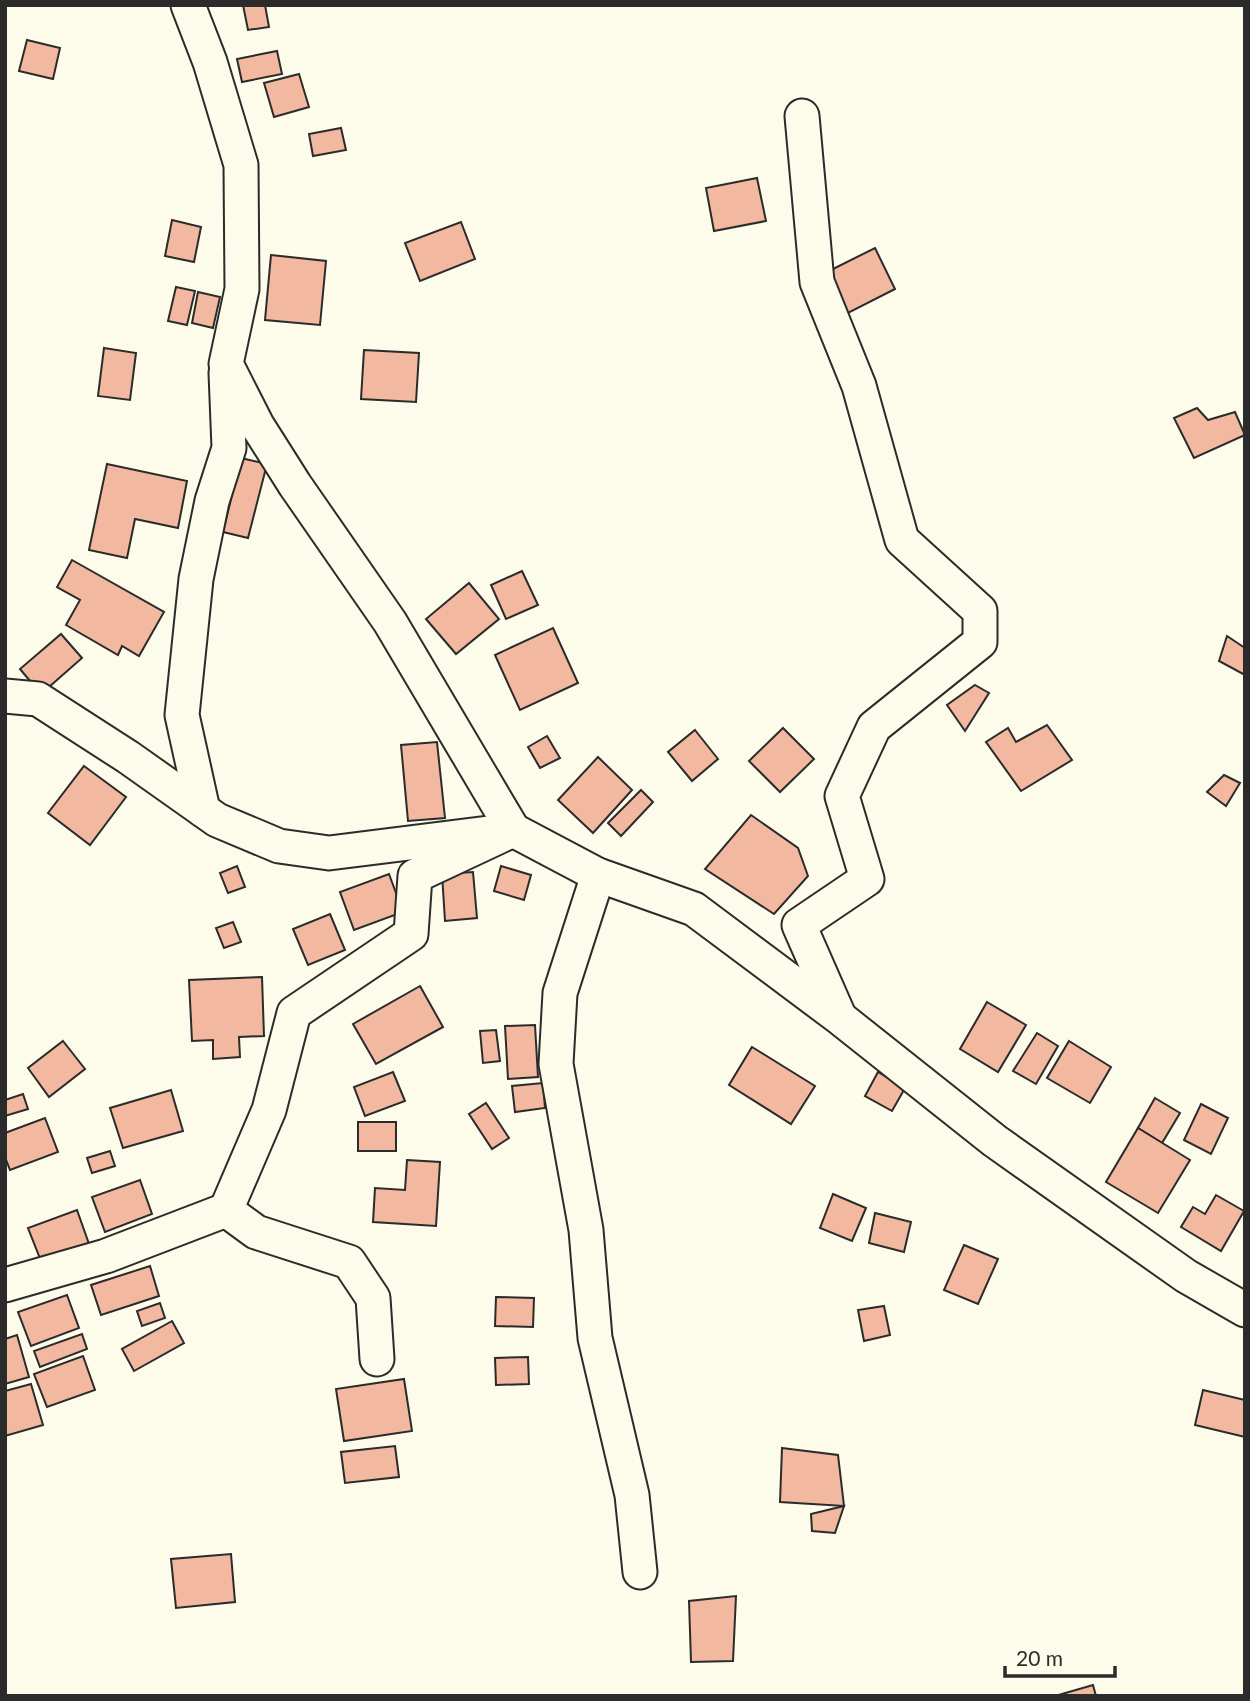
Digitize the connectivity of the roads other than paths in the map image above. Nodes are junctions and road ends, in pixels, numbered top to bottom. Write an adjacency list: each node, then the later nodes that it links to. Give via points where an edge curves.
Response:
1 (188, 5): 3 (street, via 211,62 241,165 242,289)
2 (802, 116): 8 (street, via 817,282 859,386 902,540 980,611 980,642 874,727 842,796 867,879 799,925)
3 (226, 364): 5 (street, via 229,448 212,501 196,579 182,715); 6 (street, via 257,425 390,622)
4 (5, 696): 5 (street, via 38,699)
5 (203, 810): 6 (street, via 279,846 329,853)
6 (513, 830): 7 (street); 9 (street, via 415,876 411,934 294,1013 269,1110)
7 (598, 875): 8 (street, via 694,909); 13 (street, via 560,993 556,1064 586,1230 595,1338 632,1495)
8 (840, 1018): 11 (street, via 995,1141 1185,1276)
9 (226, 1210): 10 (street, via 106,1256); 12 (street, via 256,1232 349,1262 373,1297)
10 (5, 1285)
11 (1245, 1310)
12 (377, 1359)
13 (640, 1572)

